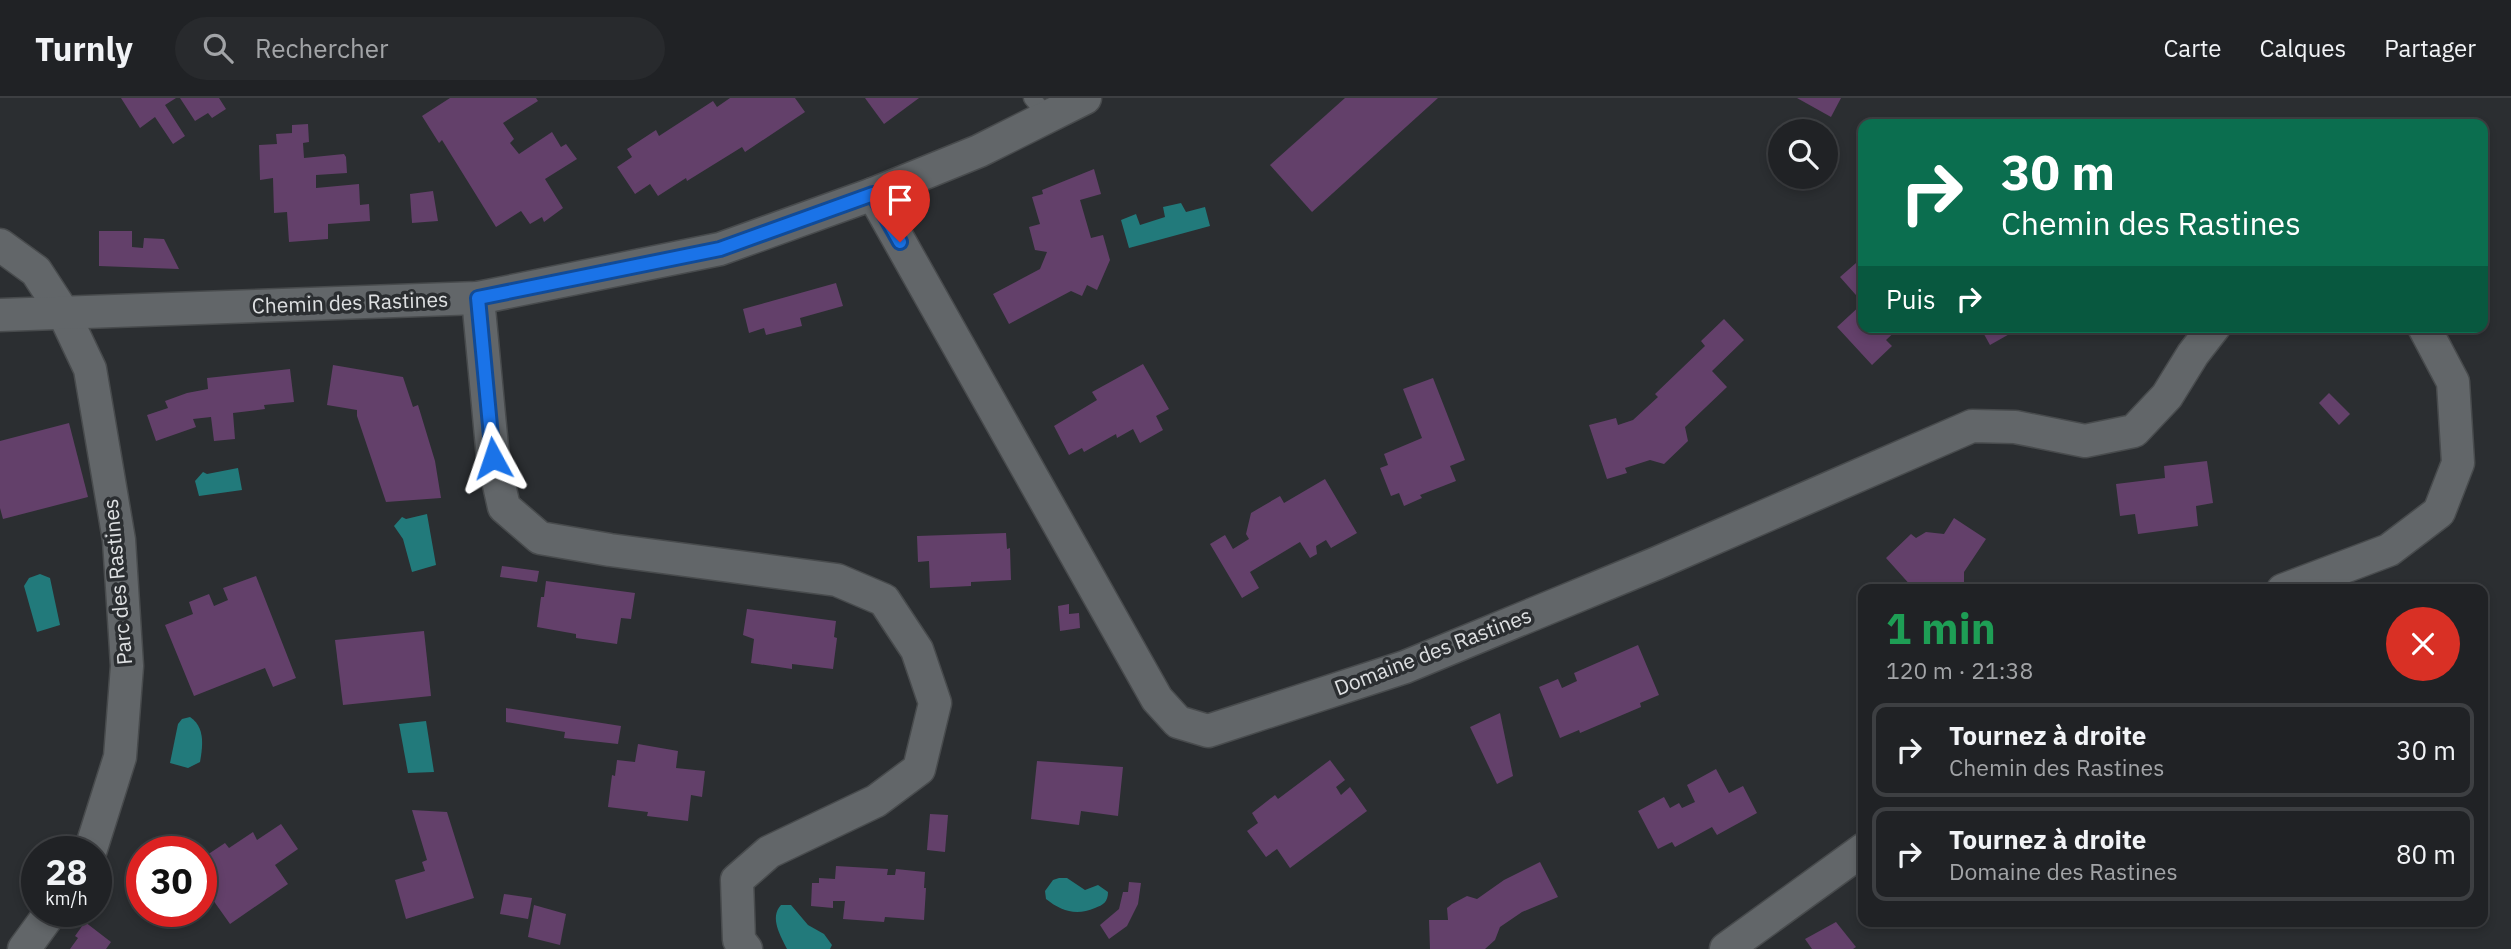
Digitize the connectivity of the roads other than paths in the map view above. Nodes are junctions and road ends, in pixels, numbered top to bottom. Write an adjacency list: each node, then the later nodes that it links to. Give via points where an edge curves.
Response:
1 (1085, 98): 2 (street, Chemin des Rastines)
2 (1040, 108): 3 (street, Chemin des Rastines, via 979,151)
3 (873, 194): 5 (street, Chemin des Rastines, via 720,249); 8 (street, Domaine des Rastines, via 1157,699 1178,722 1208,731 1405,667 1972,426 2015,427 2085,440 2134,431 2167,396)
4 (0, 245): 6 (street, Parc des Rastines, via 36,271)
5 (478, 298): 6 (street, Chemin des Rastines); 15 (street, via 493,458 504,507 540,538 837,580 884,600 917,650 934,703 919,769 876,801 769,852 737,880 739,940)
6 (64, 314): 7 (street, Chemin des Rastines); 11 (street, Parc des Rastines, via 90,369 119,540 127,666 120,757)
7 (0, 315)
8 (2209, 333)
9 (2427, 333): 10 (street, via 2453,382 2458,463 2439,512 2389,550)
10 (2299, 584)
11 (95, 836)
12 (1858, 853): 16 (street)
13 (40, 927): 14 (street)
14 (24, 949)
15 (746, 949)
16 (1726, 949)

